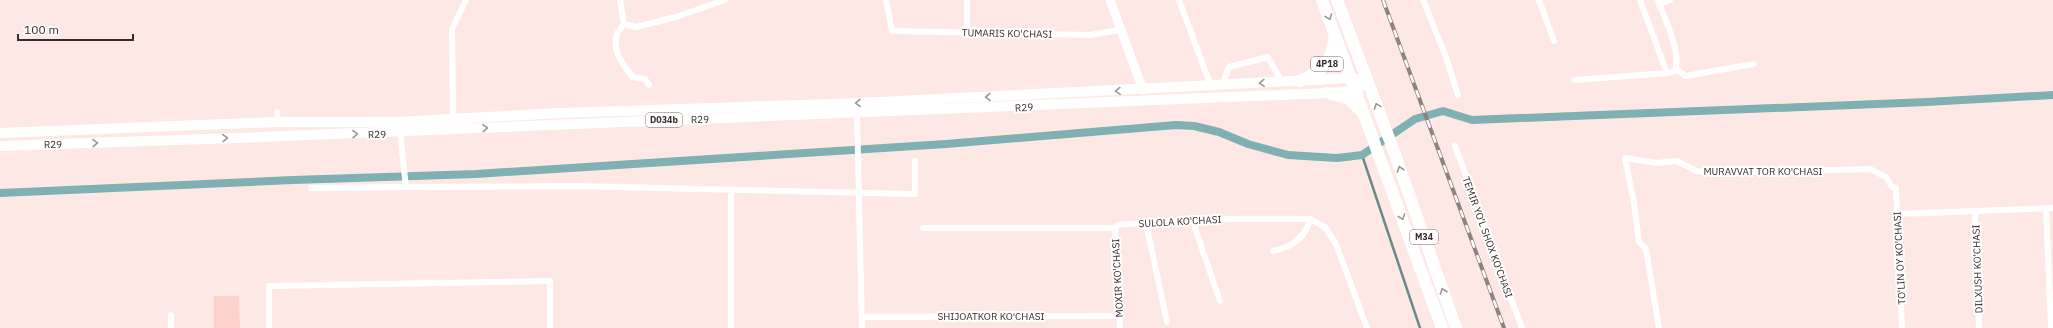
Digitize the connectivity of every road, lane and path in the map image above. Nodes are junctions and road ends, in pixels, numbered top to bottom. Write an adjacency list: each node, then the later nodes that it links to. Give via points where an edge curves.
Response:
1 (466, 0): 38 (street, via 452,29)
2 (620, 0): 15 (street)
3 (725, 0): 15 (street, via 676,17 636,27)
4 (886, 0): 18 (street, TUMARIS KO'CHASI, via 892,31)
5 (967, 0): 18 (street)
6 (1110, 0): 17 (street)
7 (1179, 0): 31 (street)
8 (1322, 0): 19 (highway, M34, one-way to 19)
9 (1337, 0): 16 (highway, M34)
10 (1423, 0): 35 (street)
11 (1539, 0): 20 (street)
12 (1640, 0): 23 (street)
13 (1670, 0): 14 (street)
14 (1658, 2): 22 (street, via 1676,51)
15 (624, 24): 29 (street, via 616,35 616,47 622,65 633,77 645,79)
16 (1348, 28): 19 (highway, via 1343,37); 27 (highway, M34)
17 (1121, 30): 18 (street, TUMARIS KO'CHASI, via 1088,35); 32 (street)
18 (967, 32)
19 (1335, 34): 24 (highway, M34); 26 (highway, 4P18, via 1333,52 1326,65 1314,75)
20 (1554, 41)
21 (1754, 64): 22 (street, via 1685,76)
22 (1676, 68): 23 (street)
23 (1667, 74): 25 (street)
24 (1351, 78): 26 (main road, D034b); 27 (main road, D034b); 33 (highway, M34)
25 (1575, 80)
26 (1300, 81): 28 (main road, R29 / D034b)
27 (1367, 81): 33 (main road); 74 (highway, M34, one-way to 27)
28 (1282, 82): 30 (main road, R29 / D034b, one-way to 30); 30 (street, via 1268,57 1228,67)
29 (649, 85)
30 (1222, 85): 31 (main road, R29 / D034b)
31 (1210, 86): 32 (main road, R29 / D034b)
32 (1143, 90): 38 (main road, R29 / D034b, one-way to 38)
33 (1356, 91): 34 (main road, D034b); 37 (highway, M34)
34 (1328, 93): 36 (main road, R29 / D034b); 37 (highway, via 1349,99)
35 (1458, 95)
36 (857, 114): 41 (main road, R29 / D034b, one-way to 36); 50 (street)
37 (1365, 115): 73 (highway, M34, one-way to 73)
38 (454, 118): 39 (main road, R29 / D034b, via 397,122 278,117)
39 (67, 130): 40 (main road, R29 / D034b); 42 (main road)
40 (0, 133)
41 (400, 133): 42 (main road, R29 / D034b, one-way to 41); 46 (street)
42 (68, 143): 43 (main road, R29 / D034b)
43 (0, 146)
44 (1455, 146): 75 (street, TEMIR YO'L SHOX KO'CHASI)
45 (915, 161): 50 (street, via 915,194)
46 (406, 184): 47 (street); 49 (street)
47 (311, 188)
48 (1896, 188): 54 (street, TO'LIN OY KO'CHASI); 76 (street, MURAVVAT TOR KO'CHASI, via 1892,187 1886,177 1870,169 1720,173 1696,171 1677,161 1657,162 1625,158 1634,203 1638,242 1646,249)
49 (730, 190): 50 (street); 69 (street)
50 (860, 193): 64 (street)
51 (2046, 208): 52 (street); 53 (street); 79 (street)
52 (2053, 208)
53 (1975, 211): 54 (street); 78 (street, DILXUSH KO'CHASI)
54 (1897, 214): 77 (street, TO'LIN OY KO'CHASI)
55 (1192, 219): 56 (street, SULOLA KO'CHASI); 57 (street, SULOLA KO'CHASI); 61 (street)
56 (1310, 219): 60 (street, via 1308,228 1299,240); 72 (street, via 1325,227 1336,244)
57 (1146, 223): 59 (street, SULOLA KO'CHASI, via 1118,225); 65 (street)
58 (923, 228): 59 (street, SULOLA KO'CHASI)
59 (1115, 228): 63 (street, MOXIR KO'CHASI)
60 (1273, 251)
61 (1220, 301)
62 (171, 315): 66 (street)
63 (1119, 316): 64 (street, SHIJOATKOR KO'CHASI); 71 (street, MOXIR KO'CHASI)
64 (862, 317): 70 (street)
65 (1168, 322)
66 (171, 328)
67 (269, 328): 68 (street, via 269,286 550,281)
68 (550, 328)
69 (732, 328)
70 (862, 328)
71 (1120, 328)
72 (1367, 328)
73 (1442, 328)
74 (1456, 328)
75 (1522, 328)
76 (1659, 328)
77 (1902, 328)
78 (1980, 328)
79 (2050, 328)

